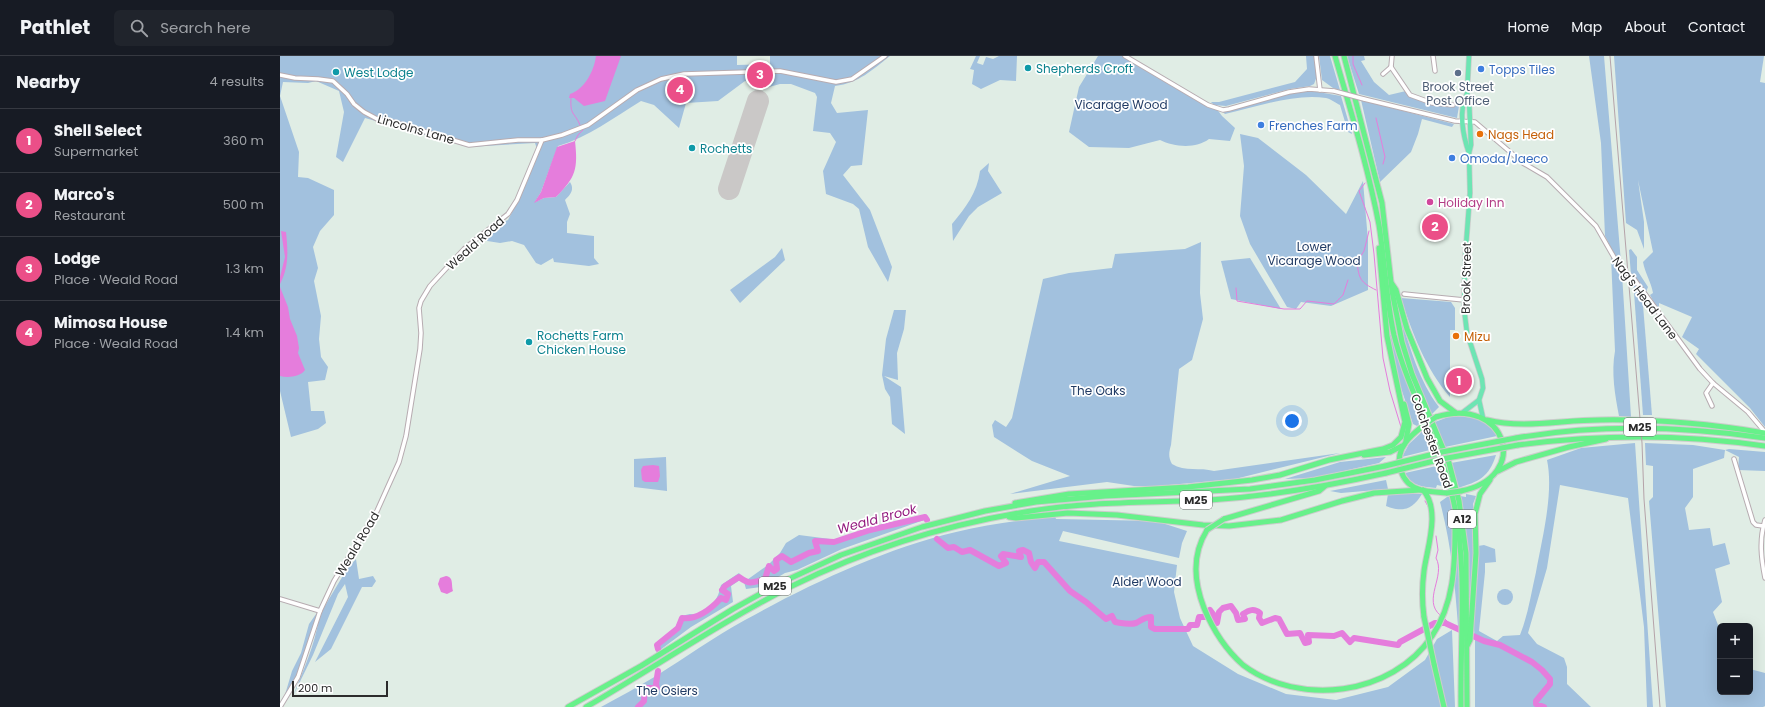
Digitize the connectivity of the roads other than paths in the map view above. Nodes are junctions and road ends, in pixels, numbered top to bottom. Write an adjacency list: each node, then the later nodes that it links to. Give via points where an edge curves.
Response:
1 (885, 56): 18 (street, via 852,79 836,82 780,71 684,74 661,79 637,90 588,125)
2 (1125, 56): 13 (street, via 1208,105 1222,110 1289,92)
3 (1316, 56): 13 (street)
4 (1335, 56): 20 (highway, A12, via 1362,146)
5 (1344, 56): 21 (highway, A12, via 1382,203)
6 (1392, 56): 9 (street)
7 (1433, 56): 10 (street)
8 (1469, 56): 14 (main road, Brook Street)
9 (1391, 67): 11 (street); 15 (street, via 1410,95 1432,103)
10 (1435, 72)
11 (1383, 74)
12 (280, 75): 18 (street, Lincolns Lane, via 333,81 348,94 354,104 379,120 469,145)
13 (1320, 90): 16 (street, bridge, via 1334,91)
14 (1467, 94): 16 (main road, Brook Street, via 1464,99); 17 (main road, Brook Street)
15 (1453, 105)
16 (1463, 122): 17 (street); 19 (main road, Brook Street)
17 (1470, 122): 19 (main road, Brook Street); 24 (street, Nag's Head Lane, via 1477,124 1522,163 1547,177 1579,207 1599,230 1623,271 1634,279 1691,358)
18 (542, 140): 53 (street, Weald Road, via 517,200 508,214 464,249 430,286 421,301 420,349 402,453 393,478 376,511 345,562)
19 (1469, 152): 23 (main road, Brook Street, via 1470,193)
20 (1379, 227): 25 (highway, A12, via 1383,305); 46 (highway, Colchester Road / A12, via 1394,335 1406,373 1437,448)
21 (1391, 282): 28 (highway, A12, via 1427,378 1440,402); 54 (highway, Colchester Road / A12, via 1406,357 1443,447 1459,501 1466,553)
22 (1404, 294): 23 (street)
23 (1464, 300): 26 (main road, Brook Street, via 1468,334 1482,380 1483,388)
24 (1713, 383): 27 (street, via 1706,393); 33 (street, Nag's Head Lane, via 1757,422)
25 (1399, 394): 36 (highway, A12, via 1409,421); 38 (highway, M25, via 1405,422 1401,437 1390,447)
26 (1479, 400): 29 (main road); 30 (main road, Brook Street)
27 (1712, 406)
28 (1456, 413): 29 (highway); 36 (highway, bridge, via 1436,417)
29 (1462, 413): 30 (highway)
30 (1485, 419): 31 (highway, M25, via 1508,424); 40 (highway, via 1497,430 1502,444 1502,458)
31 (1576, 421): 32 (highway, M25); 33 (highway, M25, via 1675,422)
32 (1681, 428): 35 (highway, M25); 45 (highway, M25, bridge, via 1598,428 1516,438 1281,486)
33 (1765, 433)
34 (1616, 436): 37 (highway, M25, via 1682,437); 40 (highway, M25, via 1516,462); 43 (highway, M25, bridge, via 1518,445)
35 (1765, 438)
36 (1405, 442): 38 (highway, M25, via 1396,450 1387,453); 44 (highway, via 1399,457 1400,469 1406,481)
37 (1765, 446)
38 (1355, 455): 41 (highway, M25)
39 (1734, 458): 50 (street, via 1753,522)
40 (1498, 471): 42 (highway)
41 (1252, 480): 45 (highway, M25); 47 (highway, M25, via 1188,487 1069,494 1021,501)
42 (1490, 480): 44 (highway, bridge, via 1468,490 1446,493); 54 (highway, A12, via 1480,494 1475,508 1476,553)
43 (1325, 485): 46 (highway, M25, bridge, via 1319,491 1224,519 1207,530 1201,538 1197,554 1196,576 1201,599 1216,633 1232,654 1257,675 1278,686 1300,691 1348,691 1389,677 1416,656 1433,636 1451,591 1455,555); 48 (highway, M25, via 1240,497 1080,505)
44 (1422, 490): 48 (highway, M25, via 1394,491 1342,501 1281,520 1229,526 1117,515 1068,513 1016,518); 59 (highway, A12, bridge, via 1430,500 1432,525 1423,575 1424,618)
45 (1169, 494): 47 (highway, M25, via 1076,498)
46 (1452, 497): 54 (highway, Colchester Road / A12, via 1458,526)
47 (1001, 508): 57 (highway, M25, via 922,527 868,545 815,567 747,601)
48 (1004, 516): 58 (highway, M25, via 952,527 905,541 856,558 808,579 748,610)
49 (1765, 520): 50 (street)
50 (1763, 526): 51 (street, via 1760,550)
51 (1765, 578)
52 (280, 599): 53 (street)
53 (320, 611): 56 (street, Weald Road, via 298,677)
54 (1466, 628): 55 (highway, Colchester Road / A12)
55 (1466, 638): 60 (highway, Colchester Road / A12); 61 (highway, A12)
56 (280, 707)
57 (568, 707)
58 (586, 707)
59 (1444, 707)
60 (1461, 707)
61 (1467, 707)

